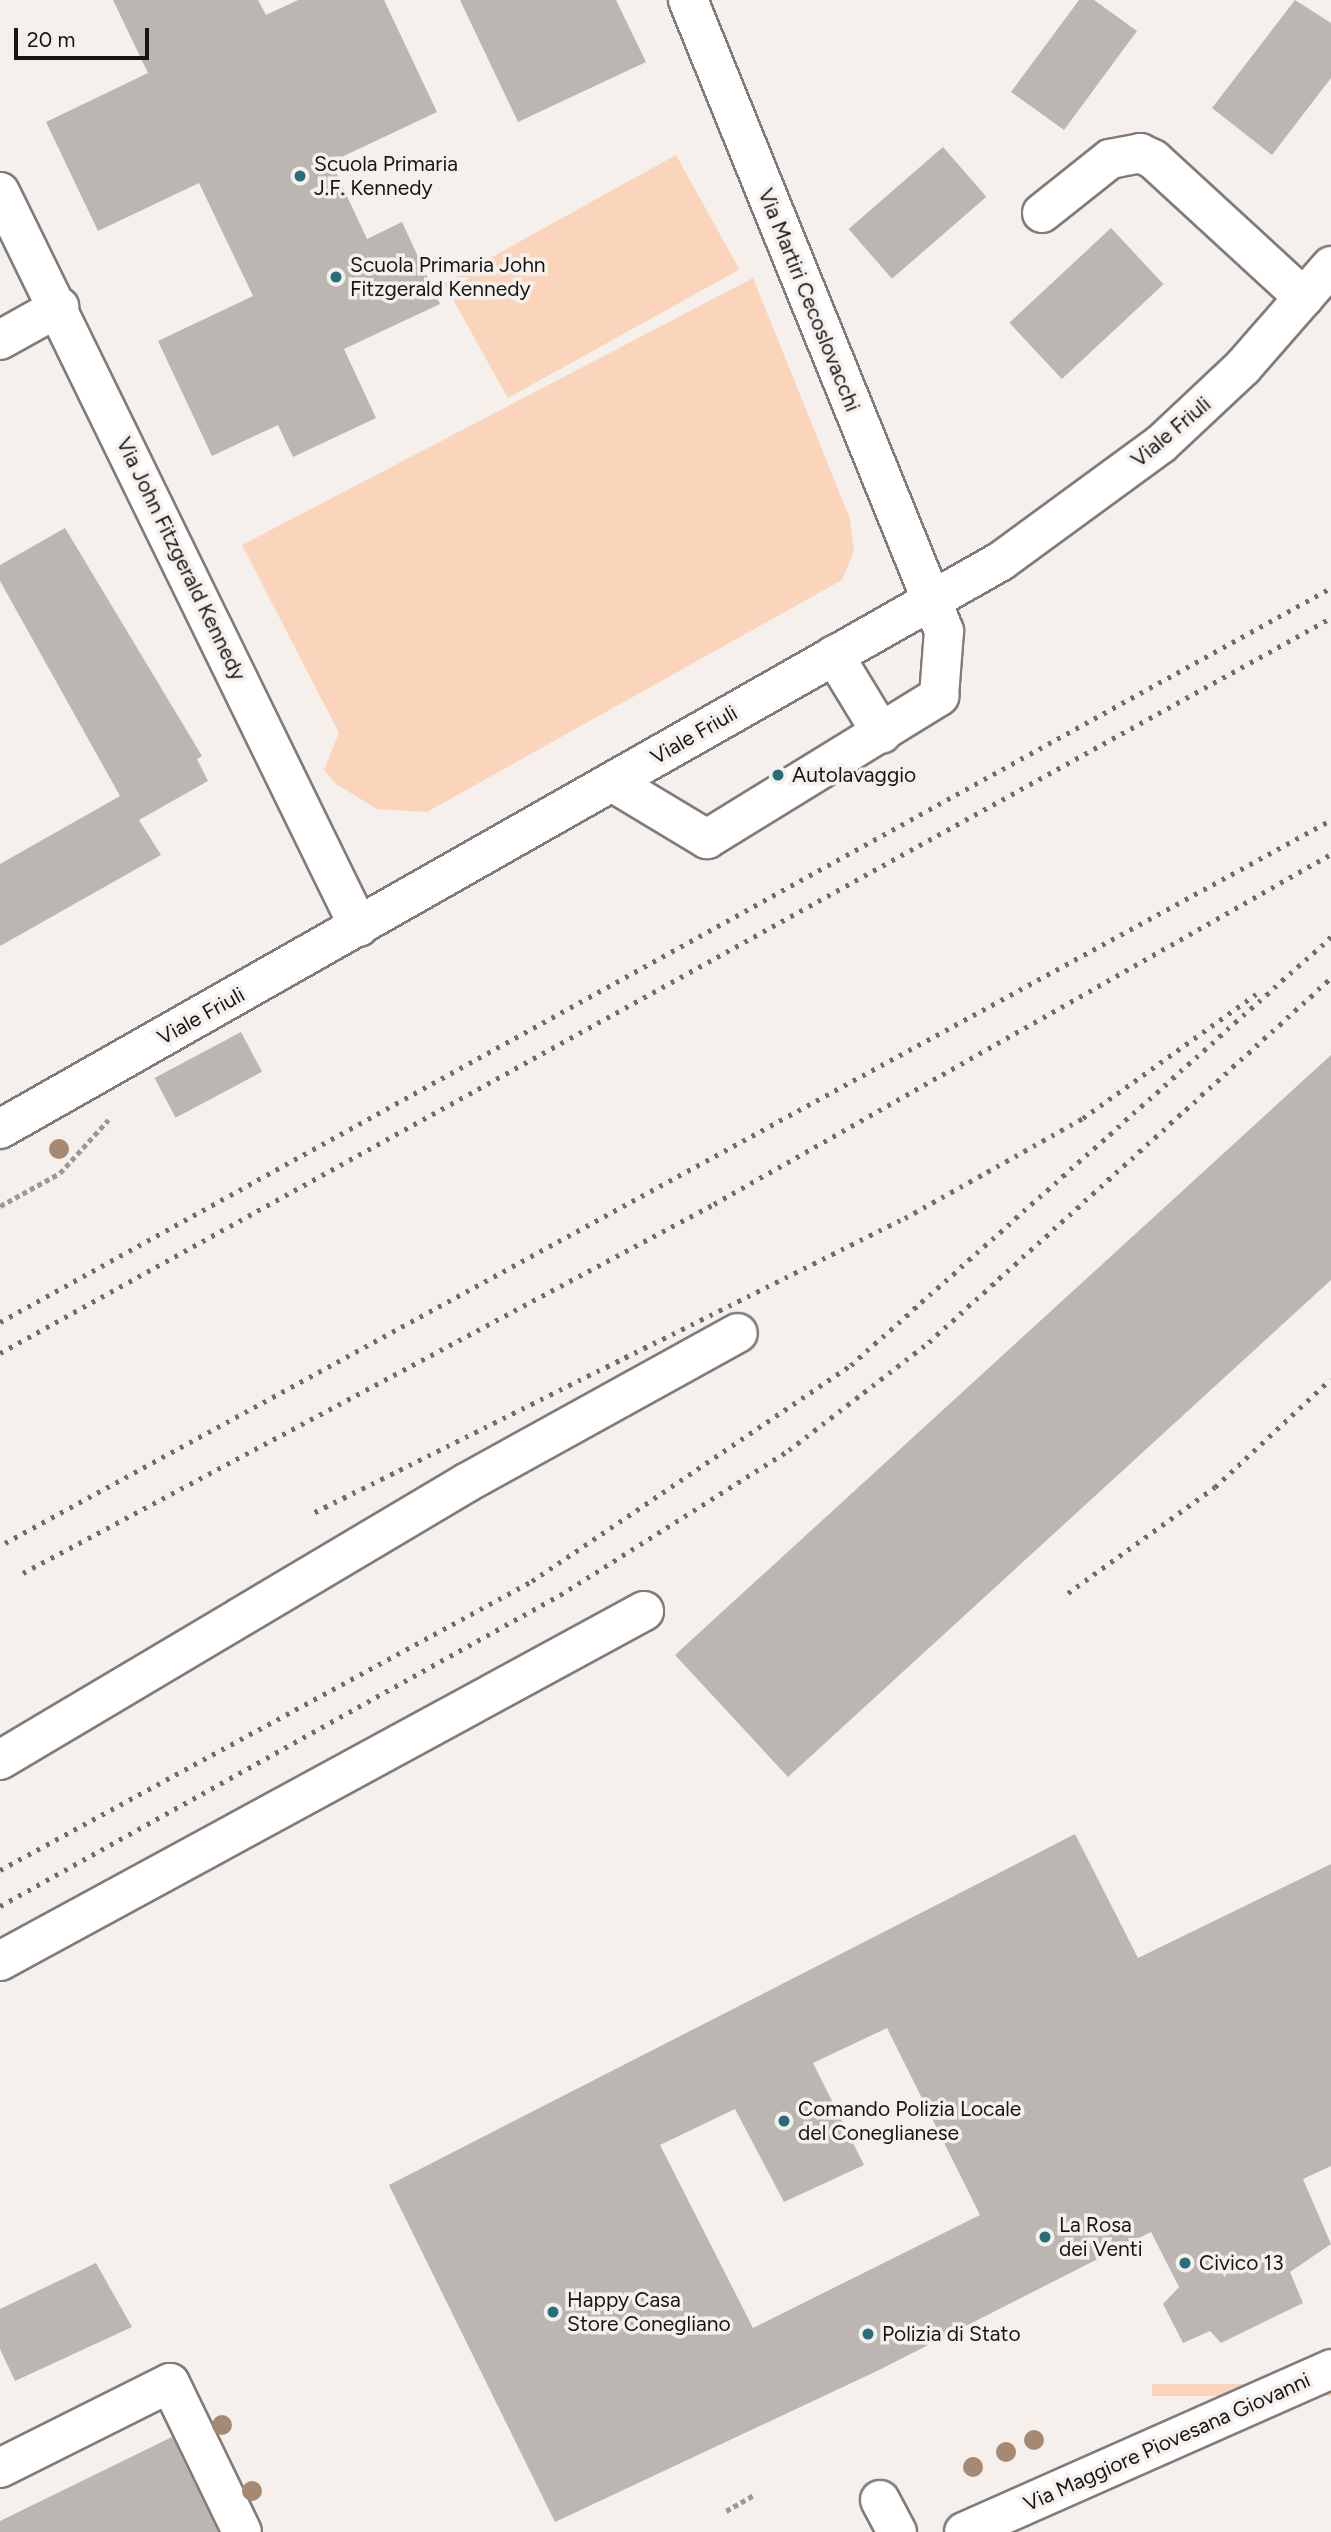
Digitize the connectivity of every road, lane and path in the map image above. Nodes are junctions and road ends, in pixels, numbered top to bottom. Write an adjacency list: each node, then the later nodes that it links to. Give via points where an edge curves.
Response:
1 (688, 0): 8 (street, Via Martiri Cecoslovacchi)
2 (0, 192): 6 (street, Via John Fitzgerald Kennedy)
3 (1042, 214): 5 (street, via 1110,159 1140,153 1153,159)
4 (1331, 266): 5 (street, Viale Friuli)
5 (1304, 298): 8 (street, Viale Friuli, via 1161,444 1050,529)
6 (58, 307): 7 (street); 12 (street, Via John Fitzgerald Kennedy)
7 (0, 340)
8 (930, 601): 9 (street, Viale Friuli); 10 (street, Via Martiri Cecoslovacchi, via 944,631 939,696)
9 (834, 655): 10 (street); 11 (street, Viale Friuli)
10 (882, 734): 11 (street, via 707,839)
11 (612, 782): 12 (street, Viale Friuli)
12 (359, 927): 13 (street, Viale Friuli)
13 (0, 1129)
14 (738, 1333): 16 (street, via 468,1482)
15 (645, 1611): 17 (street)
16 (0, 1760)
17 (0, 1961)
18 (1331, 2370): 23 (street, Via Maggiore Piovesana Giovanni)
19 (0, 2468): 22 (street, via 170,2383)
20 (756, 2494): 21 (path)
21 (726, 2511)
22 (242, 2532)
23 (964, 2532)

